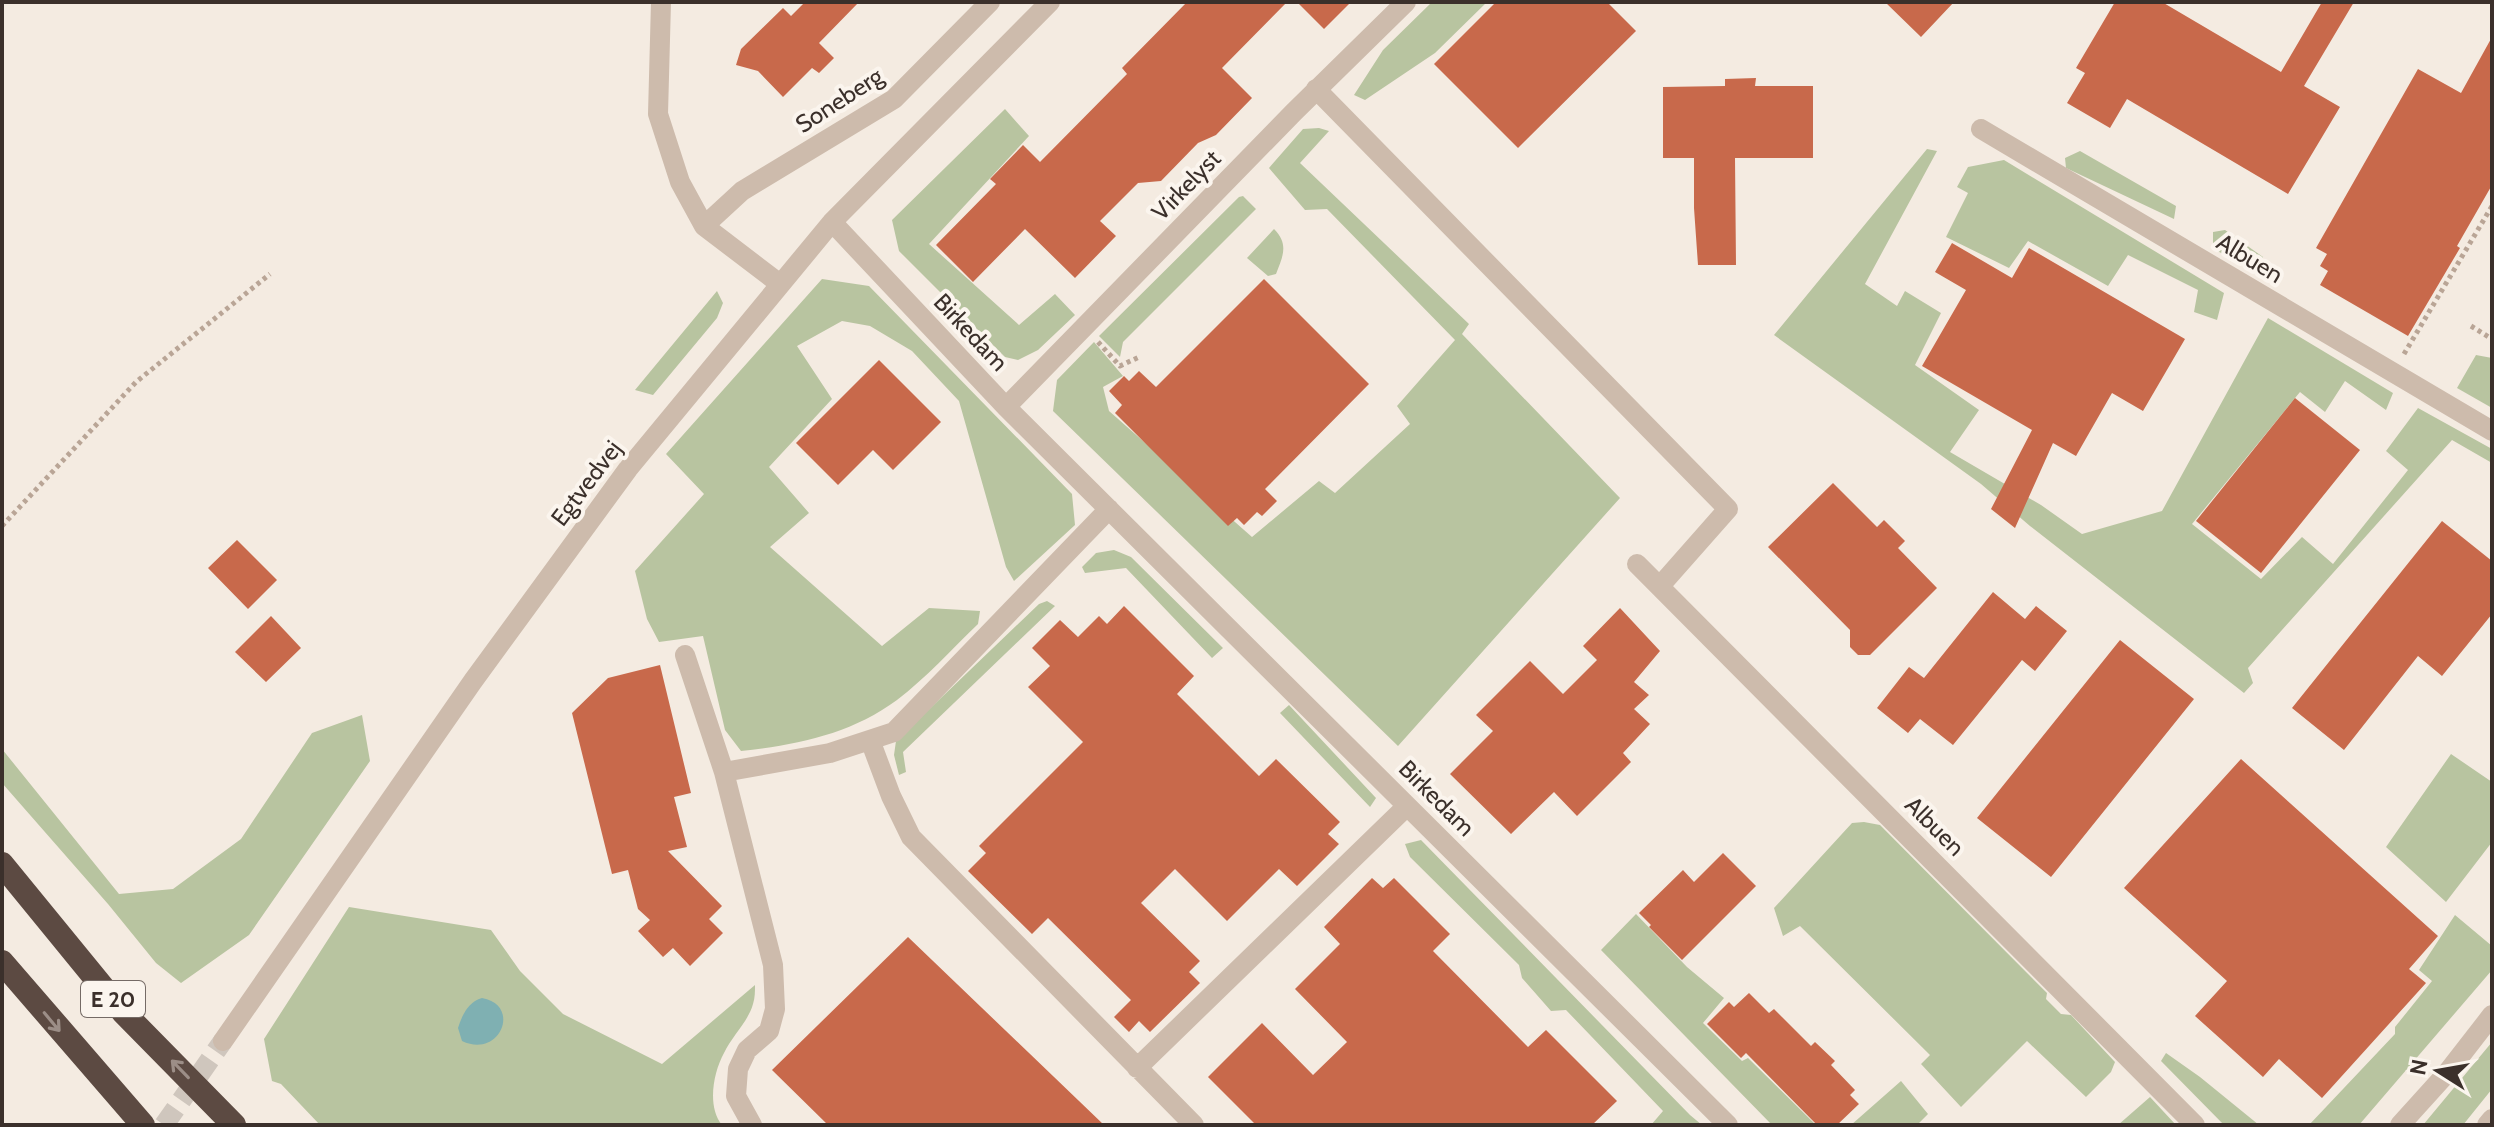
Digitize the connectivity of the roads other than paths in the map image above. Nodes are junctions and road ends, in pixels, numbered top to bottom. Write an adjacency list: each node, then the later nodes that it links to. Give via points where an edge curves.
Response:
1 (661, 2): 8 (street, via 658,114 680,182)
2 (990, 2): 8 (street, Soneberg, via 894,99 742,191)
3 (1050, 2): 7 (street, Egtvedvej)
4 (1406, 2): 5 (street, Virkelyst)
5 (1316, 89): 10 (street, Virkelyst); 14 (street, via 1728,509)
6 (1981, 129): 11 (street, Albuen)
7 (832, 222): 9 (street, Egtvedvej); 10 (street, Birkedam)
8 (704, 226): 9 (street)
9 (780, 284): 22 (street, Egtvedvej, via 628,469)
10 (1006, 407): 12 (street, Birkedam)
11 (2492, 431)
12 (1109, 509): 16 (street, via 894,732); 18 (street, Birkedam)
13 (1637, 564): 14 (street, Albuen)
14 (1660, 586): 30 (street, Albuen)
15 (685, 655): 17 (street)
16 (870, 740): 17 (street, via 830,753); 23 (street, via 911,837)
17 (724, 772): 27 (street, via 773,965 775,1009 769,1031 747,1050 738,1069 736,1096)
18 (1407, 806): 23 (street); 29 (street, Birkedam)
19 (2, 864): 26 (highway, E 20, one-way to 19, via 123,1012)
20 (2, 962): 25 (highway, E 20, one-way to 25)
21 (2492, 1015): 31 (street)
22 (223, 1041)
23 (1137, 1068): 28 (street)
24 (2492, 1119): 32 (street)
25 (143, 1125)
26 (234, 1125)
27 (752, 1125)
28 (1194, 1125)
29 (1728, 1125)
30 (2195, 1125)
31 (2400, 1125)
32 (2487, 1125)

